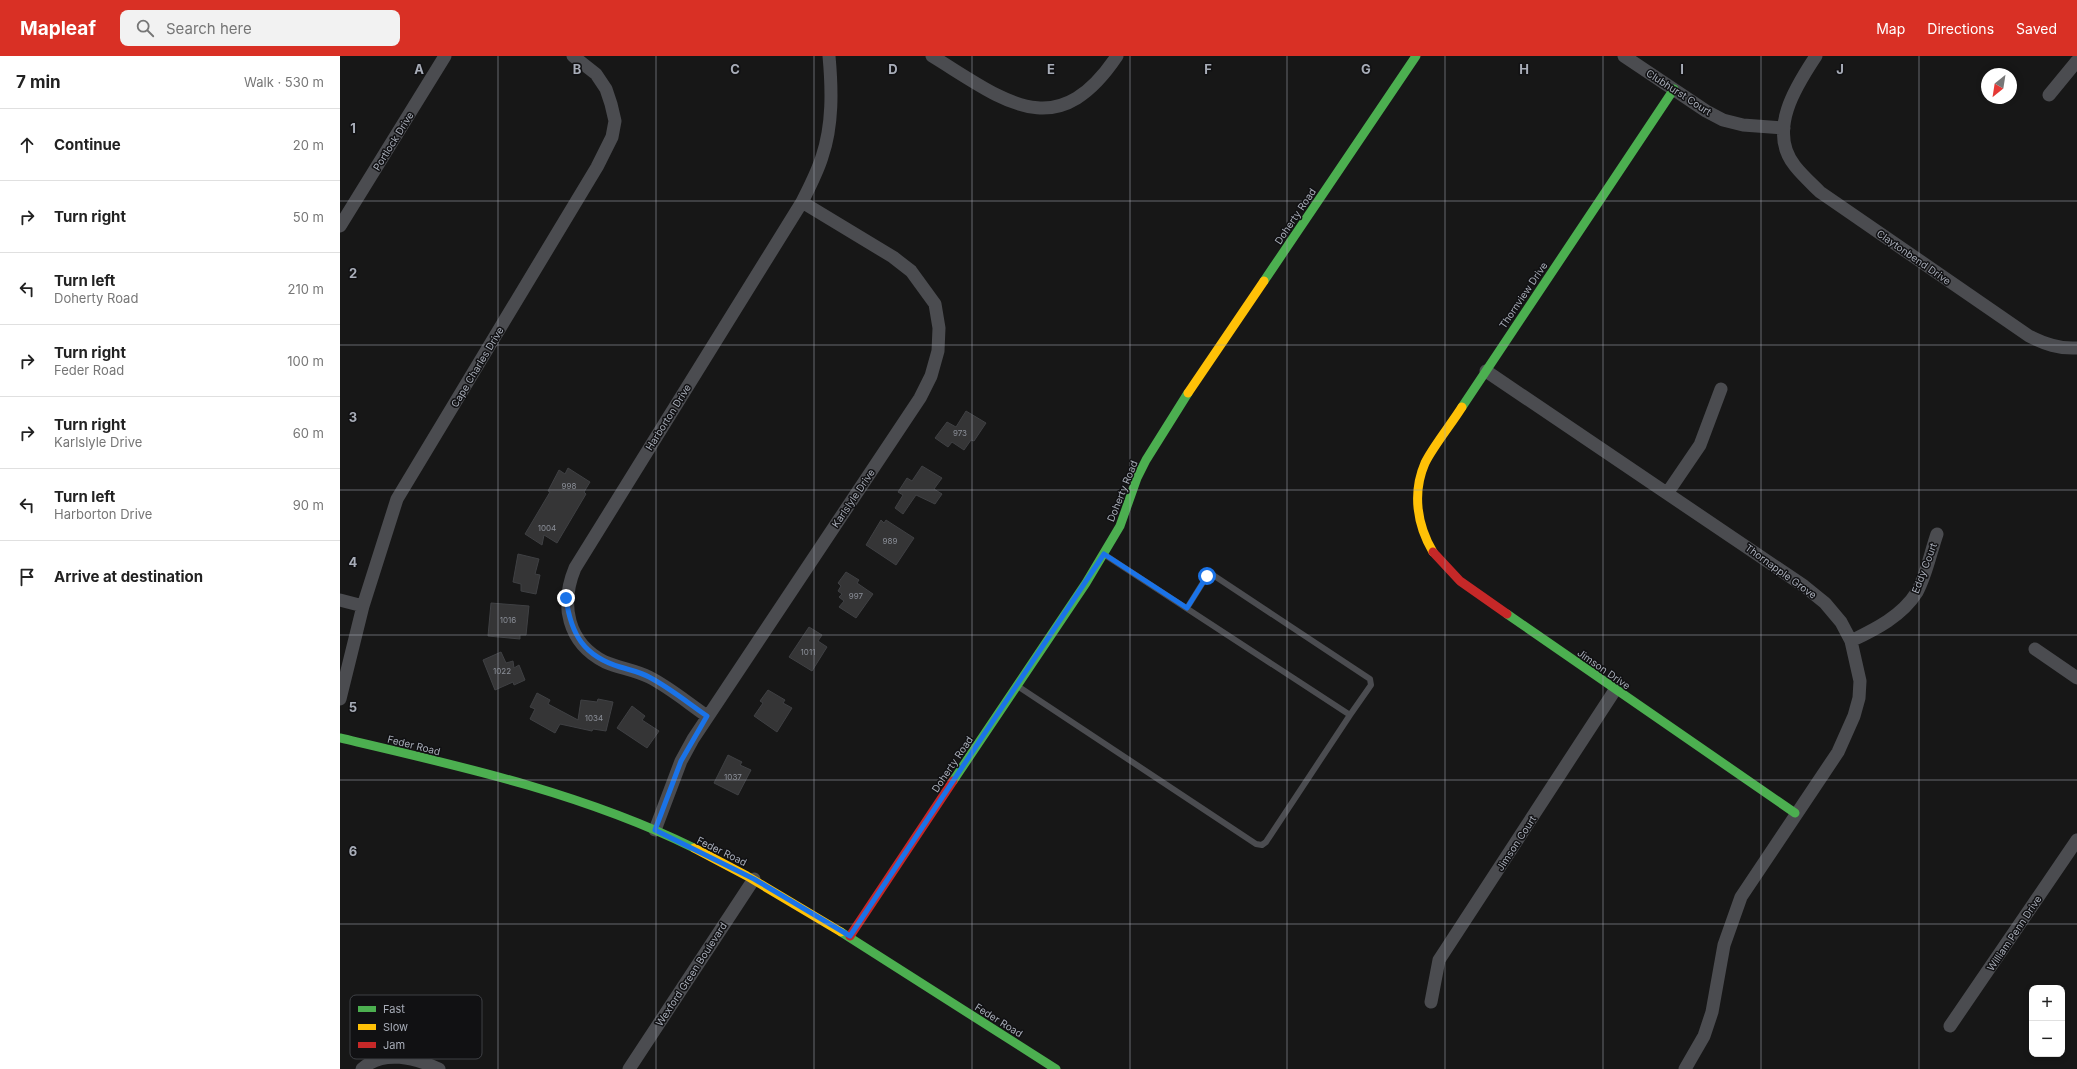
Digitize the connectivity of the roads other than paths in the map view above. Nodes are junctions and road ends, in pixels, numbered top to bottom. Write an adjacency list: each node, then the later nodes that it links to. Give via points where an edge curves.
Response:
1 (445, 56): 14 (street, Portlock Drive)
2 (574, 56): 23 (street, Cape Charles Drive, via 596,74 606,89 615,121 612,137 597,167 397,499)
3 (829, 56): 13 (street, Harborton Drive, via 830,119 823,157)
4 (932, 56): 5 (street, via 1000,98 1018,105 1038,108 1057,107 1076,99 1091,89)
5 (1117, 56)
6 (1416, 56): 21 (street, Doherty Road, via 1179,406 1140,472 1120,526)
7 (1624, 56): 10 (street, Clubhurst Court)
8 (1816, 56): 12 (street, Claytonbend Drive, via 1798,82 1787,106)
9 (2077, 61): 11 (street)
10 (1674, 89): 12 (street, Clubhurst Court, via 1706,112 1724,120 1743,125); 16 (street, Thornview Drive)
11 (2049, 95)
12 (1784, 128): 15 (street, Claytonbend Drive, via 1786,147 1794,165 1820,192 2029,336 2047,344)
13 (802, 202): 32 (street, Karlslyle Drive, via 893,257 911,271 935,304 939,328 938,351 931,376 920,398); 32 (street, Harborton Drive, via 575,568 568,584 566,598 573,629 581,643 592,654 605,662 650,678)
14 (340, 226)
15 (2077, 348)
16 (1486, 370): 18 (street, Thornapple Grove); 19 (street, Thornview Drive, via 1425,463 1417,493)
17 (1720, 389): 18 (street, via 1700,445)
18 (1668, 492): 25 (street, Thornapple Grove, via 1825,603 1841,622)
19 (1420, 523): 29 (street, Jimson Drive, via 1435,556 1455,576)
20 (1937, 534): 25 (street, Eddy Court, via 1918,590 1909,603 1897,615)
21 (1104, 554): 24 (lane); 28 (street, Doherty Road)
22 (340, 600): 23 (street)
23 (363, 606): 30 (street, Cape Charles Drive)
24 (1187, 608): 31 (lane); 31 (lane, via 1207,576 1213,574 1370,678 1371,684)
25 (1851, 641): 34 (street, Thornapple Grove, via 1860,681 1854,716 1838,752)
26 (2034, 649): 27 (street)
27 (2077, 678)
28 (1017, 686): 31 (lane, via 1262,846); 38 (street, Doherty Road)
29 (1616, 690): 34 (street, Jimson Drive); 39 (street, Jimson Court, via 1439,960)
30 (340, 699)
31 (1350, 715)
32 (707, 716): 35 (street, Karlslyle Drive, via 681,761)
33 (340, 738): 35 (street, Feder Road, via 502,779 597,808)
34 (1796, 813): 47 (street, Thornapple Grove, via 1741,897 1724,945 1712,1012 1704,1036)
35 (655, 830): 37 (street, Feder Road)
36 (2077, 840): 40 (street, William Penn Drive)
37 (754, 879): 38 (street, Feder Road); 45 (street, Wexford Green Boulevard)
38 (850, 936): 46 (street, Feder Road)
39 (1431, 1002)
40 (1950, 1026)
41 (382, 1059): 43 (street)
42 (410, 1059): 44 (street)
43 (362, 1069)
44 (439, 1069)
45 (629, 1069)
46 (1056, 1069)
47 (1685, 1069)

